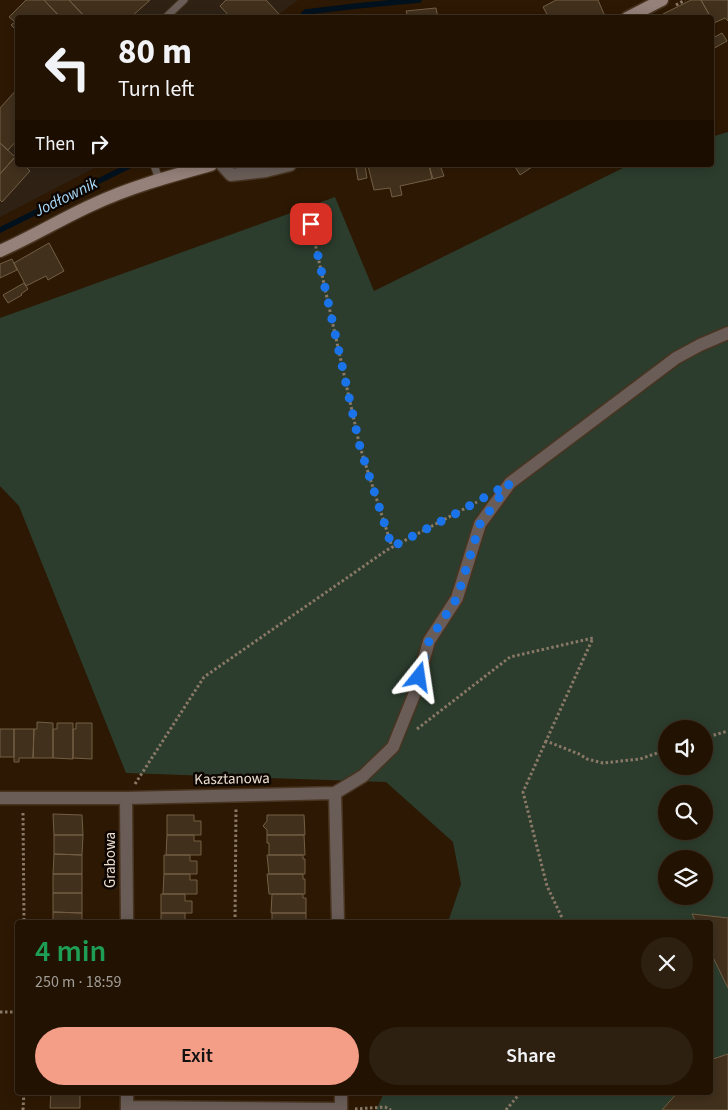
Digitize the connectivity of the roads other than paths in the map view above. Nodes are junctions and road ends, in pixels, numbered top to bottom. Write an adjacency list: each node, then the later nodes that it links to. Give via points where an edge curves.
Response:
1 (184, 0): 3 (lane)
2 (662, 0): 4 (street)
3 (168, 15)
4 (633, 15)
5 (155, 167): 9 (lane)
6 (204, 167): 9 (street)
7 (224, 167): 8 (street, via 231,175)
8 (282, 167)
9 (159, 179): 10 (street, via 92,204)
10 (0, 251)
11 (728, 333): 12 (street, via 676,358 510,483 480,524 457,598 429,641 414,695 394,747 363,776)
12 (335, 793): 14 (street, Kasztanowa); 16 (street)
13 (0, 798): 14 (street, Kasztanowa)
14 (126, 798): 15 (street, Grabowa)
15 (127, 920)
16 (338, 920)
17 (127, 1095): 19 (street)
18 (341, 1095): 20 (street)
19 (127, 1108): 20 (street)
20 (341, 1110)

